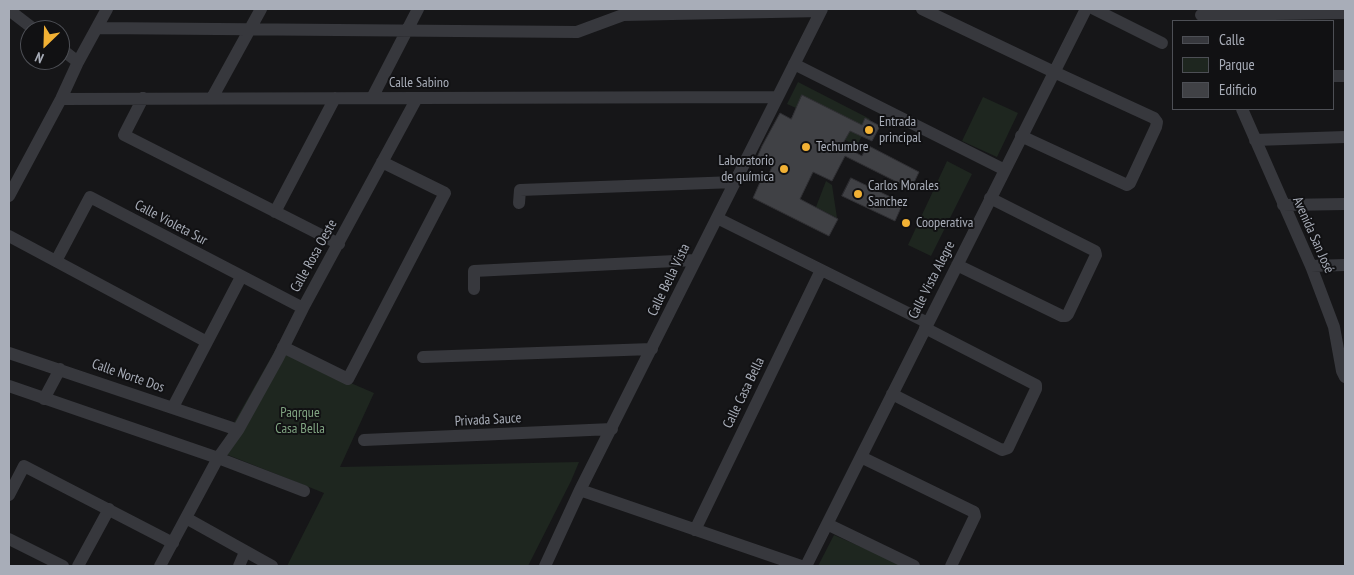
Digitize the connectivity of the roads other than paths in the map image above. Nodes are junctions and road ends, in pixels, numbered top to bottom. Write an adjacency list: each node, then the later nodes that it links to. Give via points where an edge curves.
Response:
1 (108, 9): 12 (street)
2 (261, 9): 13 (street)
3 (418, 9): 14 (street)
4 (922, 9): 19 (street)
5 (1086, 9): 19 (street, Calle Vista Alegre)
6 (1094, 9): 15 (street)
7 (9, 10): 11 (street)
8 (822, 10): 14 (street, via 623,15 577,32); 18 (street, Calle Bella Vista)
9 (1345, 13): 10 (street)
10 (1201, 15)
11 (22, 20)
12 (97, 28): 13 (street); 17 (street)
13 (250, 30): 14 (street); 22 (street)
14 (407, 31): 24 (street)
15 (1162, 43)
16 (70, 56): 17 (street)
17 (78, 62): 26 (street)
18 (794, 64): 20 (street, Calle Bella Vista); 32 (street)
19 (1054, 72): 28 (street, Calle Vista Alegre); 28 (street, via 1157,122 1130,183 1127,185)
20 (777, 97): 25 (street, Calle Sabino); 33 (street, Calle Bella Vista)
21 (143, 98): 22 (street, Calle Sabino); 26 (street, Calle Sabino); 39 (street, via 124,135)
22 (212, 98): 23 (street, Calle Sabino)
23 (335, 98): 24 (street, Calle Sabino); 39 (street)
24 (372, 98): 25 (street, Calle Sabino)
25 (417, 98): 31 (street, Calle Rosa Oeste)
26 (61, 99): 34 (street)
27 (1242, 110): 30 (street, Avenida San José)
28 (1021, 136): 32 (street, Calle Vista Alegre)
29 (1345, 137): 30 (street)
30 (1255, 140): 38 (street, Avenida San José)
31 (382, 162): 42 (street, Calle Rosa Oeste); 55 (street, via 445,193 348,379)
32 (1004, 170): 35 (street, Calle Vista Alegre)
33 (735, 182): 36 (street, via 520,190); 40 (street, Calle Bella Vista)
34 (9, 193)
35 (990, 198): 45 (street, Calle Vista Alegre); 45 (street, via 1095,252 1066,316)
36 (519, 203)
37 (1345, 204): 38 (street)
38 (1283, 205): 47 (street, Avenida San José)
39 (275, 212): 42 (street)
40 (717, 218): 43 (street, Calle Bella Vista); 48 (street)
41 (9, 236): 44 (street)
42 (339, 244): 51 (street, Calle Rosa Oeste)
43 (695, 260): 50 (street, via 474,272); 56 (street, Calle Bella Vista)
44 (56, 261): 49 (street, Calle Violeta Sur, via 90,197); 54 (street)
45 (957, 265): 52 (street, Calle Vista Alegre)
46 (1345, 265): 47 (street)
47 (1311, 266): 53 (street, Avenida San José)
48 (821, 270): 52 (street); 76 (street, Calle Casa Bella)
49 (241, 277): 51 (street, Calle Violeta Sur); 54 (street)
50 (474, 289)
51 (303, 308): 55 (street, Calle Rosa Oeste)
52 (926, 325): 62 (street, Calle Vista Alegre); 62 (street, via 1036,385 1008,448 1006,450)
53 (1340, 327): 60 (street, Avenida San José)
54 (207, 342): 64 (street)
55 (283, 347): 66 (street, Calle Rosa Oeste)
56 (652, 349): 58 (street); 65 (street, Calle Bella Vista)
57 (9, 352): 59 (street, Calle Norte Dos)
58 (423, 357)
59 (60, 369): 63 (street); 64 (street, Calle Norte Dos)
60 (1345, 377)
61 (9, 386): 63 (street)
62 (892, 394): 68 (street, Calle Vista Alegre)
63 (44, 399): 69 (street)
64 (173, 407): 66 (street, Calle Norte Dos)
65 (612, 429): 67 (street, Privada Sauce); 70 (street, Calle Bella Vista)
66 (238, 430): 69 (street, Calle Rosa Oeste)
67 (364, 440)
68 (861, 457): 75 (street, Calle Vista Alegre); 89 (street, via 974,512)
69 (218, 458): 71 (street); 74 (street)
70 (580, 490): 76 (street); 85 (street, Calle Bella Vista)
71 (304, 491)
72 (9, 495): 73 (street, via 24,466)
73 (109, 509): 78 (street); 81 (street)
74 (186, 518): 78 (street); 79 (street)
75 (827, 524): 87 (street, Calle Vista Alegre); 88 (street)
76 (695, 530): 86 (street)
77 (9, 539): 80 (street)
78 (173, 542): 82 (street)
79 (245, 552): 83 (street); 84 (street)
80 (63, 566)
81 (78, 566)
82 (160, 566)
83 (239, 566)
84 (272, 566)
85 (545, 566)
86 (801, 566)
87 (806, 566)
88 (914, 566)
89 (951, 566)

